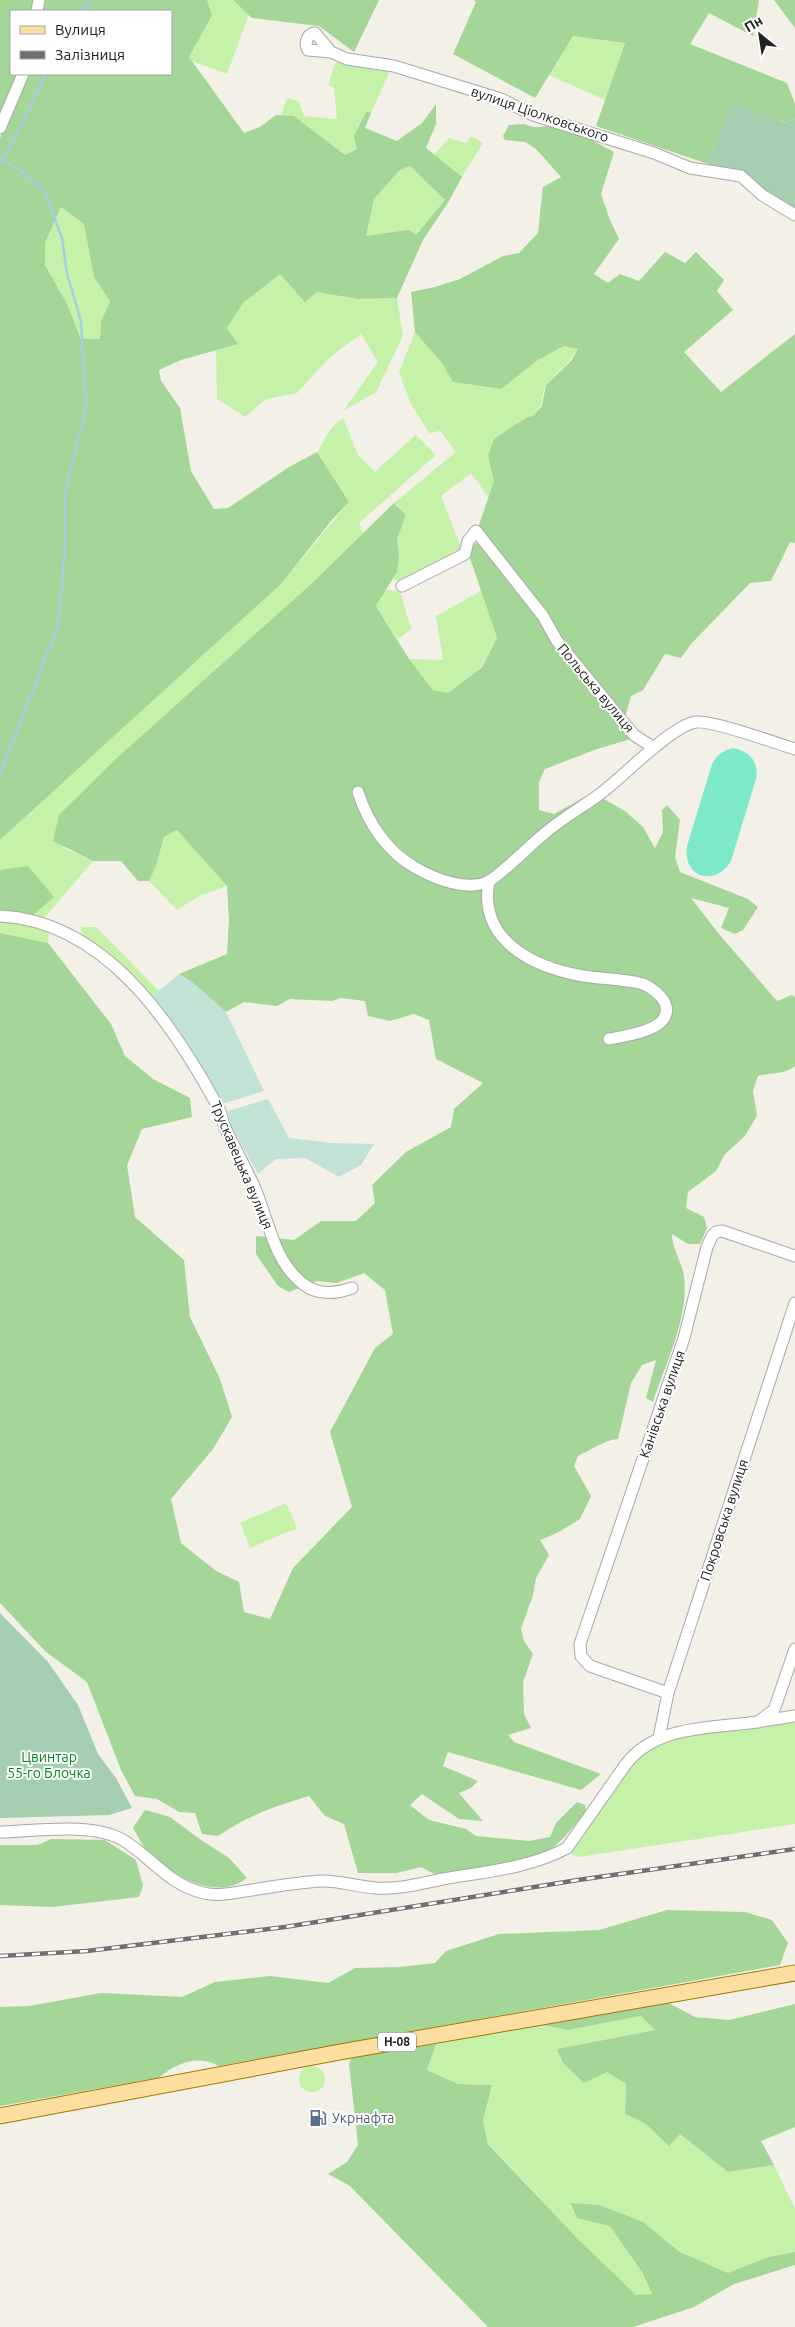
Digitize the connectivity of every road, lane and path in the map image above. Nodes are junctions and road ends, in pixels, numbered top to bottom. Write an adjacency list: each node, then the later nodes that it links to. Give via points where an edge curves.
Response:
1 (331, 52): 4 (street, вулиця Ціолковського, via 348,59 394,66 501,99 533,115 637,147 690,168 741,176)
2 (23, 75): 3 (street)
3 (0, 128)
4 (795, 215)
5 (402, 586): 6 (street, Польська вулиця, via 465,554 468,540 476,531 543,616 557,641 634,734)
6 (654, 748): 7 (street, via 696,722); 9 (street)
7 (795, 749)
8 (358, 792): 9 (street, via 373,827 412,866 430,876 454,882 473,885)
9 (489, 881): 11 (street, via 486,892 494,926 503,940 519,951 558,970 644,984 661,996 666,1006 665,1017 658,1026)
10 (0, 916): 13 (street, Трускавецька вулиця, via 63,931 126,976 172,1032 220,1109 280,1254 292,1272 312,1290 342,1292)
11 (609, 1039)
12 (795, 1256): 16 (street, Канівська вулиця, via 722,1231 712,1236 684,1338 582,1636 581,1656 590,1666)
13 (352, 1288)
14 (795, 1303): 16 (street, Покровська вулиця)
15 (795, 1649): 18 (street, via 774,1710)
16 (668, 1693): 19 (street, Покровська вулиця)
17 (795, 1716): 18 (street)
18 (758, 1722): 19 (street)
19 (659, 1738): 20 (street, via 636,1752 567,1848 528,1863 400,1887 376,1889 322,1881 206,1894 188,1889 169,1878 121,1838 97,1831)
20 (0, 1832)
21 (795, 1973): 22 (main road, Н-08, via 310,2057)
22 (0, 2116)

